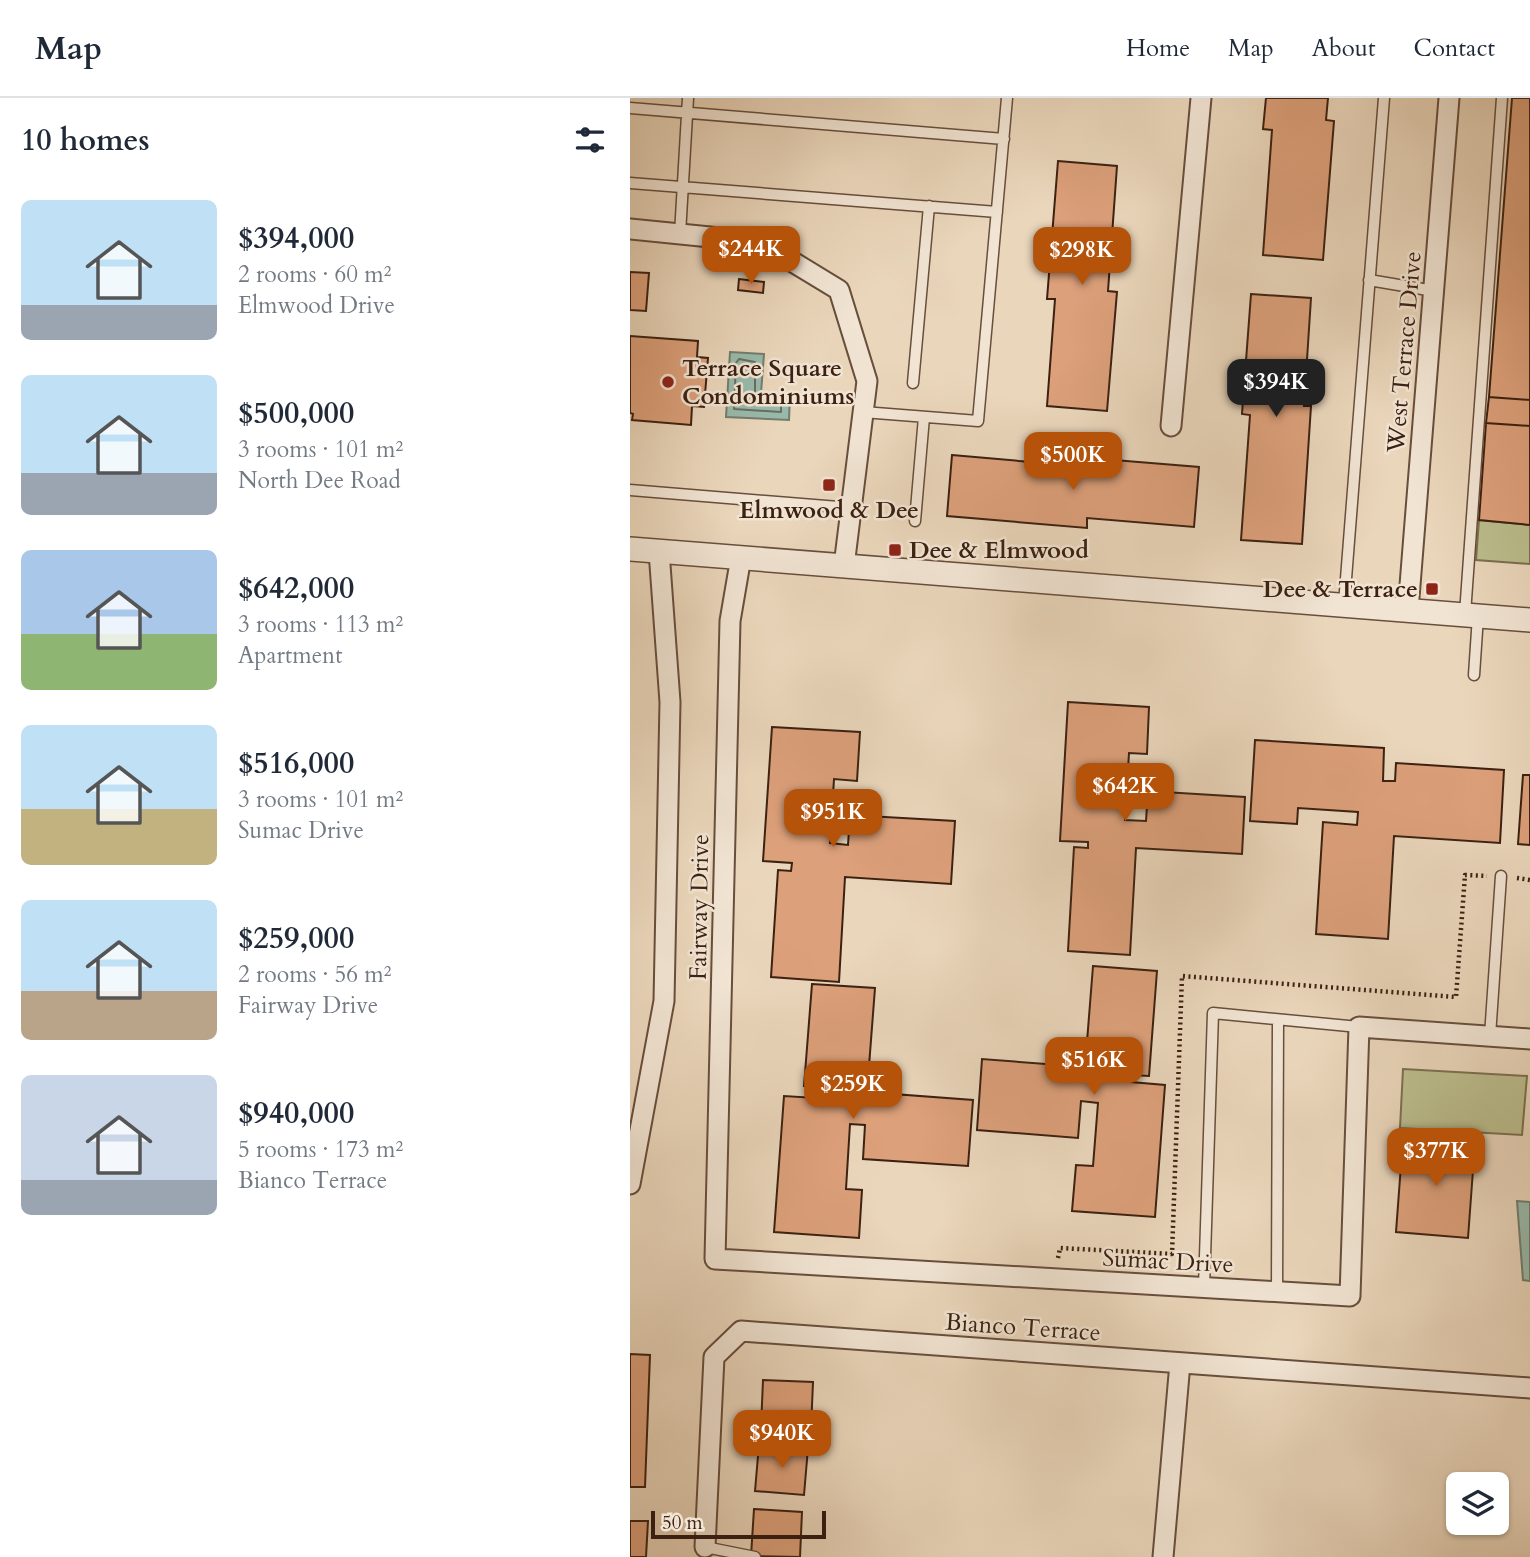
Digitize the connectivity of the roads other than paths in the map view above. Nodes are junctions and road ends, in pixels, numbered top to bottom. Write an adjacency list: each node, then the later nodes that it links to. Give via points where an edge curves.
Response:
1 (688, 98): 8 (lane)
2 (1007, 98): 9 (lane)
3 (1201, 98): 21 (street)
4 (1384, 98): 16 (lane)
5 (1449, 98): 17 (street, West Terrace Drive)
6 (1502, 98): 31 (lane)
7 (630, 108): 8 (lane)
8 (687, 111): 9 (lane); 11 (lane)
9 (1004, 139): 13 (lane)
10 (630, 183): 11 (lane)
11 (683, 185): 12 (lane); 15 (lane)
12 (929, 206): 13 (lane); 18 (lane)
13 (997, 212): 20 (lane, via 978,421)
14 (630, 229): 15 (street)
15 (680, 234): 19 (street, via 760,242 839,289 867,381)
16 (1369, 280): 17 (lane); 29 (lane)
17 (1434, 291): 30 (street, West Terrace Drive)
18 (913, 383)
19 (863, 412): 20 (lane); 23 (street)
20 (924, 417): 24 (lane)
21 (1171, 426)
22 (630, 491): 23 (lane)
23 (851, 508): 28 (street)
24 (915, 520)
25 (630, 549): 26 (street)
26 (659, 551): 27 (street); 39 (street, via 670,702 664,1001)
27 (741, 558): 28 (street); 40 (street, Fairway Drive, via 730,621)
28 (844, 566): 29 (street)
29 (1344, 605): 30 (street)
30 (1408, 610): 31 (street)
31 (1471, 615): 32 (street); 33 (lane)
32 (1530, 620)
33 (1474, 675)
34 (1501, 876): 37 (lane)
35 (1278, 1020): 36 (lane); 41 (lane, via 1213,1013); 42 (lane)
36 (1359, 1027): 37 (street); 42 (street, Sumac Drive, via 1350,1296)
37 (1490, 1036): 38 (street)
38 (1530, 1039)
39 (630, 1184)
40 (715, 1259): 41 (street, Sumac Drive)
41 (1204, 1287): 42 (street, Sumac Drive)
42 (1277, 1292)
43 (1180, 1363): 44 (street, Bianco Terrace); 45 (street, Bianco Terrace, via 741,1331 714,1357); 47 (street)
44 (1530, 1388)
45 (705, 1548): 46 (lane)
46 (755, 1557)
47 (1163, 1557)

